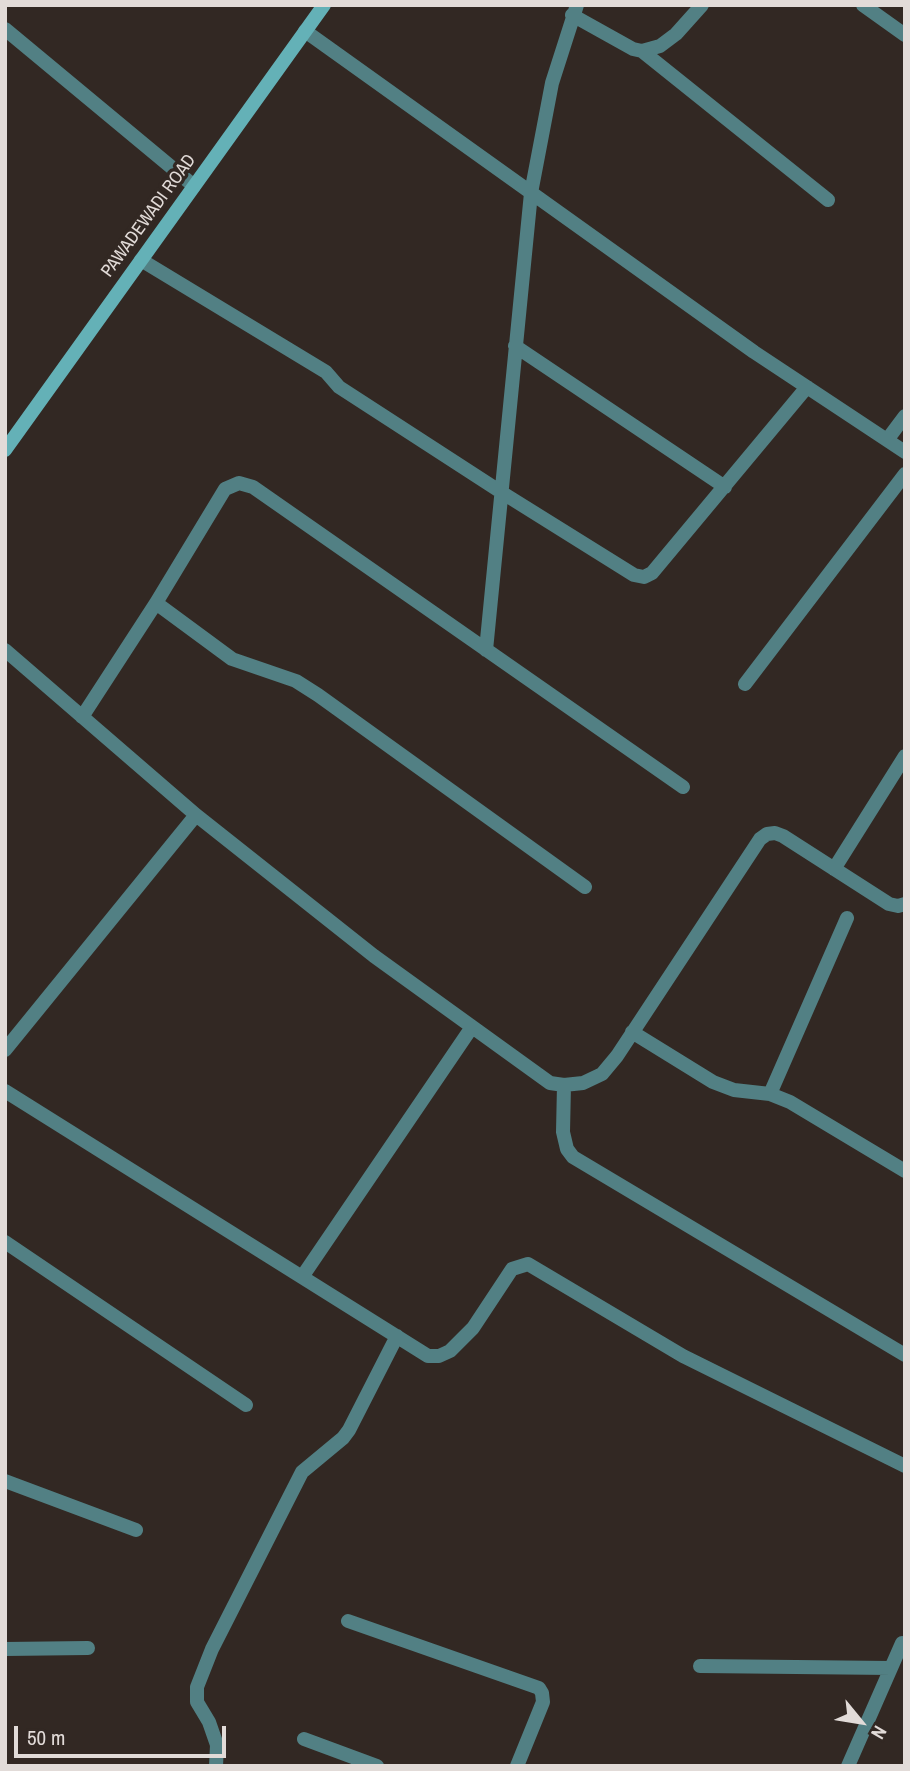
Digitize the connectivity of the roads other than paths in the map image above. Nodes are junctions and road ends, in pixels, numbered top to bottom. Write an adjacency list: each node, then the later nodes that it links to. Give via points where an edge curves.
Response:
1 (324, 5): 6 (main road, PAWADEWADI ROAD)
2 (702, 5): 8 (street, via 676,34 660,46)
3 (863, 5): 7 (street)
4 (575, 10): 8 (street); 10 (street, via 552,83)
5 (5, 29): 9 (street)
6 (305, 31): 9 (main road, PAWADEWADI ROAD); 10 (street)
7 (905, 36)
8 (642, 51): 11 (street)
9 (194, 186): 12 (main road, PAWADEWADI ROAD)
10 (531, 192): 13 (street); 14 (street)
11 (828, 200)
12 (141, 260): 17 (main road, PAWADEWADI ROAD); 21 (street, via 326,372 339,387)
13 (515, 346): 20 (street); 21 (street)
14 (807, 387): 16 (street); 20 (street)
15 (905, 416): 16 (street)
16 (887, 440): 18 (street)
17 (5, 450)
18 (905, 452)
19 (905, 474): 25 (street)
20 (724, 487): 21 (street, via 644,577)
21 (501, 492): 24 (street)
22 (156, 603): 24 (street, via 225,489 239,484 253,487); 26 (street); 31 (street, via 232,659 296,681 318,695)
23 (5, 650): 26 (street)
24 (486, 650): 28 (street)
25 (745, 684)
26 (82, 717): 29 (street)
27 (905, 756): 30 (street)
28 (682, 787)
29 (196, 815): 34 (street, via 374,957); 36 (street)
30 (834, 869): 32 (street, via 889,904); 35 (street, via 775,833 760,839)
31 (585, 887)
32 (905, 904)
33 (847, 918): 39 (street)
34 (472, 1027): 37 (street, via 550,1083); 42 (street)
35 (632, 1032): 37 (street, via 602,1074); 39 (street, via 713,1082 734,1090)
36 (5, 1050)
37 (564, 1086): 44 (street, via 563,1132 573,1157)
38 (5, 1091): 42 (street)
39 (770, 1094): 40 (street)
40 (905, 1171)
41 (5, 1242): 45 (street)
42 (302, 1277): 43 (street)
43 (397, 1336): 46 (street, via 428,1356 450,1351 473,1328 512,1269 528,1265 683,1356); 56 (street, via 349,1430 302,1472 212,1649 197,1687 197,1702 217,1745)
44 (905, 1355)
45 (246, 1405)
46 (905, 1466)
47 (5, 1481): 48 (street)
48 (136, 1530)
49 (348, 1621): 58 (street, via 539,1688 543,1702)
50 (902, 1643): 54 (street)
51 (88, 1648): 52 (street)
52 (5, 1649)
53 (700, 1666): 54 (street)
54 (891, 1668): 59 (street)
55 (304, 1739): 57 (street)
56 (216, 1766)
57 (377, 1766)
58 (517, 1766)
59 (848, 1766)

